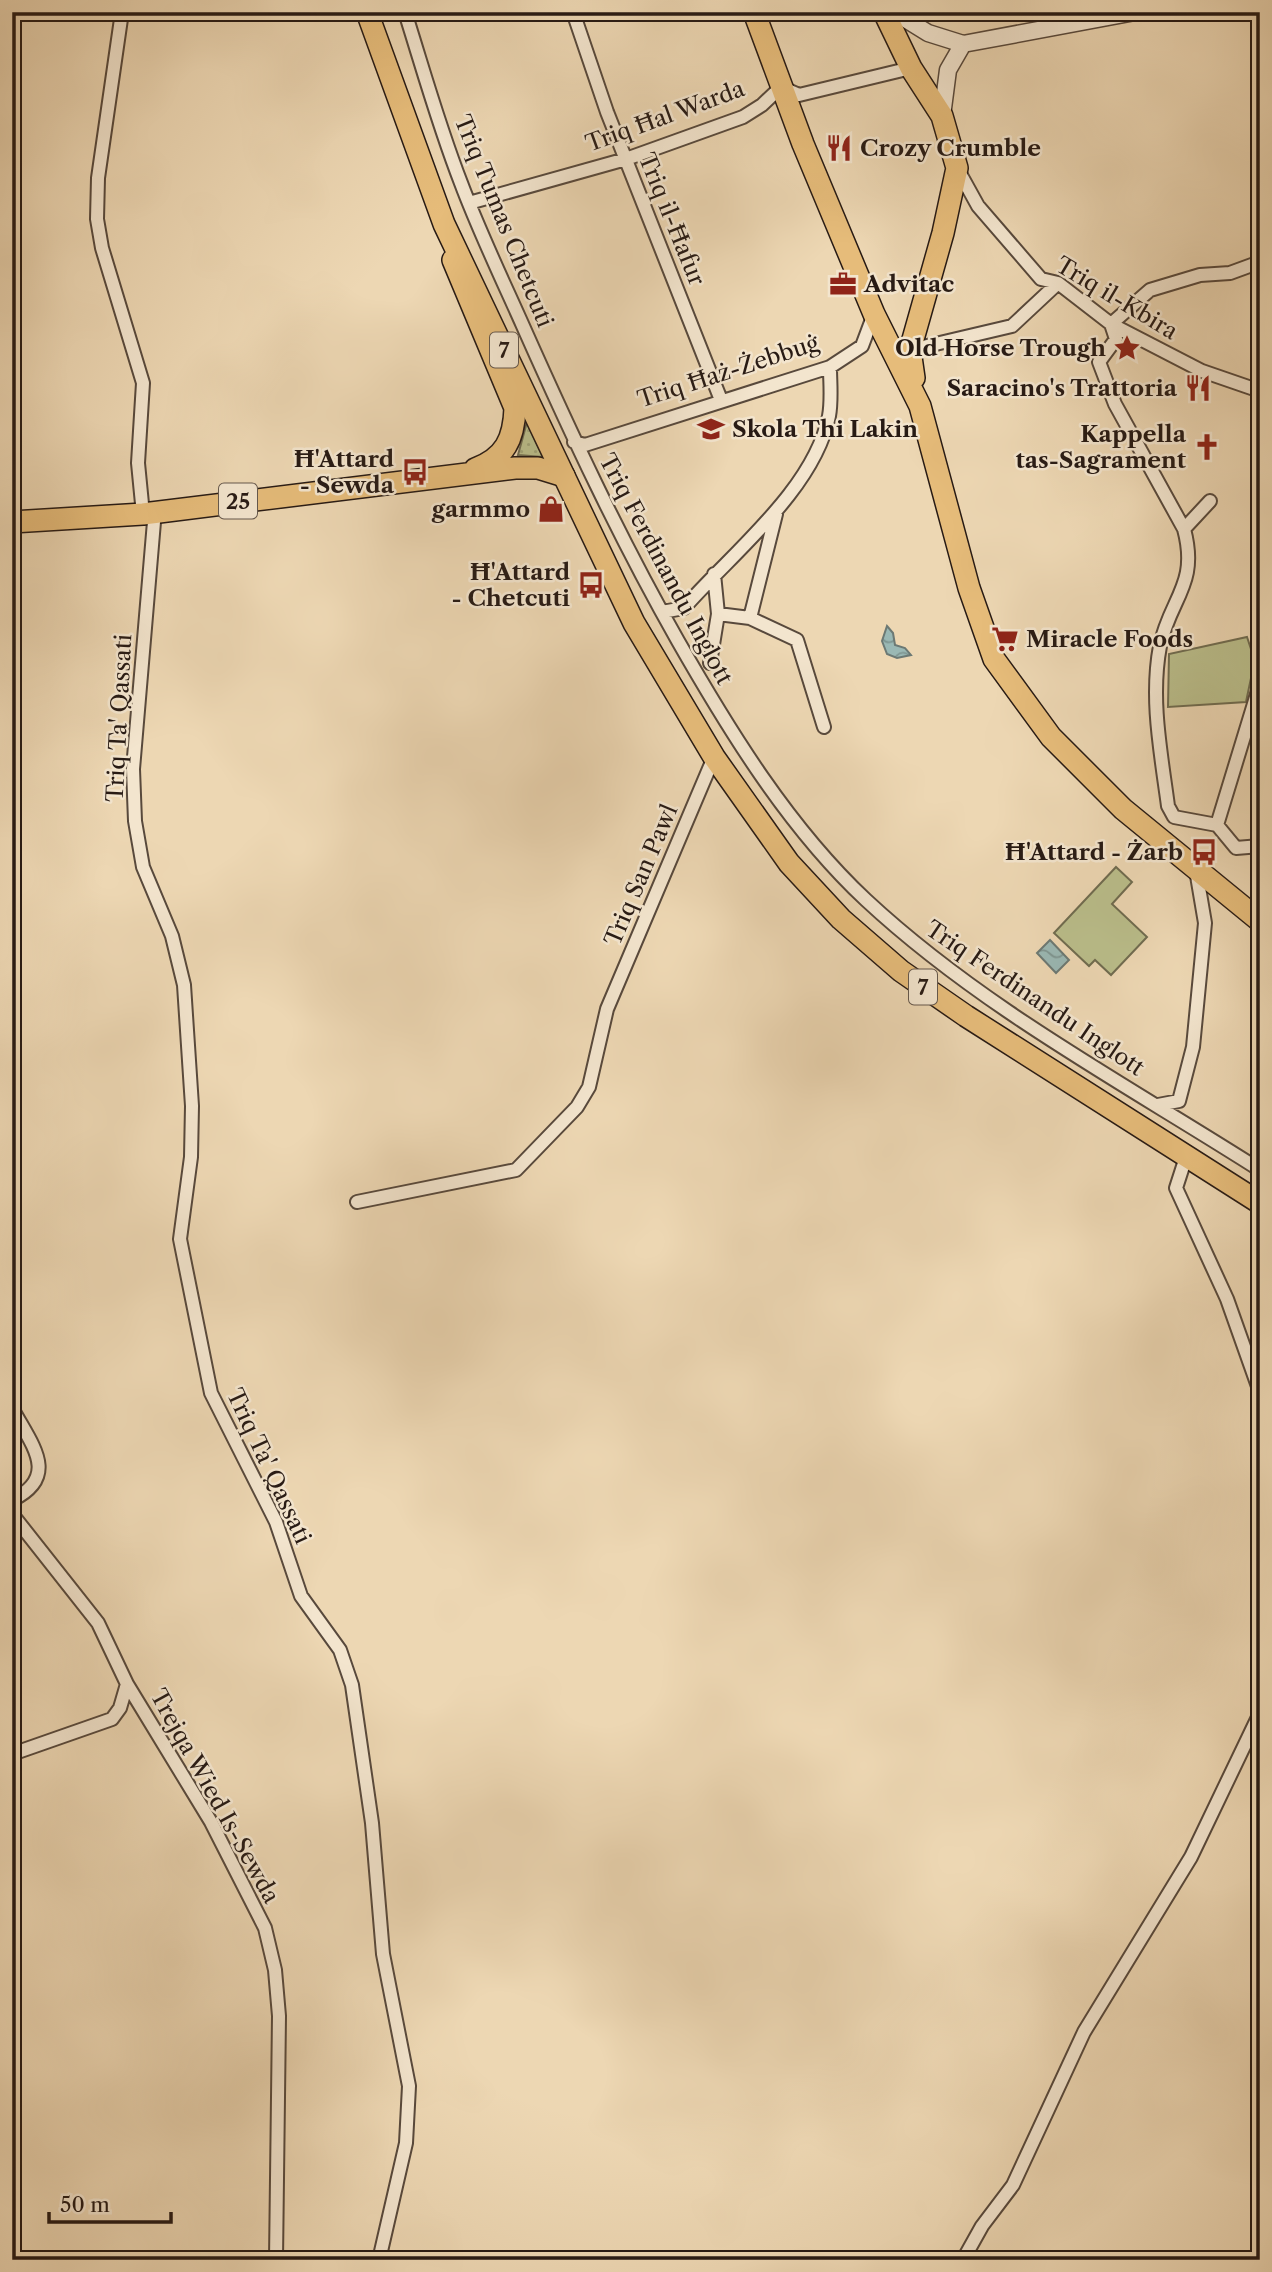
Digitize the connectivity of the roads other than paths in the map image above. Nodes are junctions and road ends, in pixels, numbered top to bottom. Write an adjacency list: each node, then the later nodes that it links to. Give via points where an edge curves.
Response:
1 (122, 12): 31 (street, Triq Ta' Qassati, via 97,178 97,219 143,383 138,463)
2 (367, 12): 17 (main road, 7)
3 (405, 12): 16 (street, Triq Tumas Chetcuti)
4 (573, 12): 14 (street, Triq il-Ħafur)
5 (754, 12): 12 (main road)
6 (884, 12): 11 (main road)
7 (894, 12): 10 (street, via 928,33)
8 (1135, 12): 9 (street)
9 (1069, 19): 10 (street)
10 (963, 44): 13 (street, via 948,70)
11 (911, 68): 12 (street, via 799,95); 13 (main road)
12 (781, 86): 14 (street, Triq Ħal Warda, via 743,117); 20 (main road)
13 (942, 116): 15 (main road)
14 (626, 159): 16 (street, Triq Ħal Warda); 25 (street, Triq il-Ħafur)
15 (957, 168): 19 (street, Triq il-Kbira, via 978,206 1011,246 1041,279); 22 (main road)
16 (469, 203): 27 (street, Triq Tumas Chetcuti)
17 (444, 224): 28 (main road, 25, via 455,270 515,408 508,447 486,465); 29 (main road, 7)
18 (1260, 262): 21 (street, via 1150,290)
19 (1058, 283): 21 (street, Triq il-Kbira); 22 (street, via 1013,326)
20 (874, 314): 23 (street, Triq Ħaż-Żebbuġ, via 862,346); 26 (main road)
21 (1111, 324): 24 (street, Triq il-Kbira, via 1202,371); 34 (street, via 1116,339 1099,362 1115,404)
22 (910, 350): 26 (main road)
23 (830, 367): 25 (street, Triq Ħaż-Żebbuġ); 32 (street, via 828,419 807,467)
24 (1260, 391)
25 (721, 400): 27 (street, Triq Ħaż-Żebbuġ, via 586,445)
26 (918, 402): 45 (main road, via 969,588 994,659 1051,737 1124,809)
27 (574, 442): 36 (street, Triq Ferdinandu Inglott)
28 (463, 473): 29 (main road, 25, via 538,468); 31 (main road, 25)
29 (564, 476): 42 (main road, 7, via 635,624)
30 (1210, 501): 34 (street)
31 (149, 512): 33 (main road, 25); 60 (street, Triq Ta' Qassati, via 133,769 135,821 143,867 172,936 184,985 192,1106 191,1157 180,1239 211,1393 276,1522 301,1596 340,1650 352,1685 372,1823 383,1954 409,2086 406,2143)
32 (776, 513): 35 (street); 38 (street)
33 (12, 522)
34 (1184, 529): 43 (street, via 1188,579 1160,644 1156,718 1167,806 1174,817 1184,821)
35 (714, 574): 36 (street, via 684,608); 37 (street)
36 (662, 612): 47 (street, Triq Ferdinandu Inglott, via 757,768 810,839 863,898 979,990)
37 (718, 614): 38 (street); 39 (street)
38 (750, 618): 41 (street, via 797,640)
39 (710, 663)
40 (1260, 684): 43 (street)
41 (824, 727)
42 (714, 757): 48 (main road, 7, via 789,863 841,919 901,971); 50 (street, Triq San Pawl, via 607,1009 589,1087 561,1127 516,1170)
43 (1217, 825): 44 (street, via 1236,848)
44 (1260, 846)
45 (1195, 867): 46 (main road); 47 (street, via 1205,923 1193,1047 1179,1101)
46 (1260, 921)
47 (1158, 1105): 49 (street, Triq Ferdinandu Inglott)
48 (1186, 1157): 51 (main road, 7); 52 (street, via 1176,1188 1227,1299)
49 (1260, 1170)
50 (357, 1202)
51 (1260, 1203)
52 (1260, 1392)
53 (12, 1408): 54 (street, via 34,1449 39,1480 31,1491)
54 (12, 1500)
55 (12, 1514): 56 (street, Trejqa Wied Is-Sewda, via 88,1608)
56 (127, 1684): 58 (street, via 112,1719); 59 (street, Trejqa Wied Is-Sewda, via 211,1822 268,1939 279,2016)
57 (1260, 1713): 61 (street, via 1192,1857 1084,2032 1013,2185)
58 (12, 1754)
59 (276, 2260)
60 (379, 2260)
61 (963, 2260)

